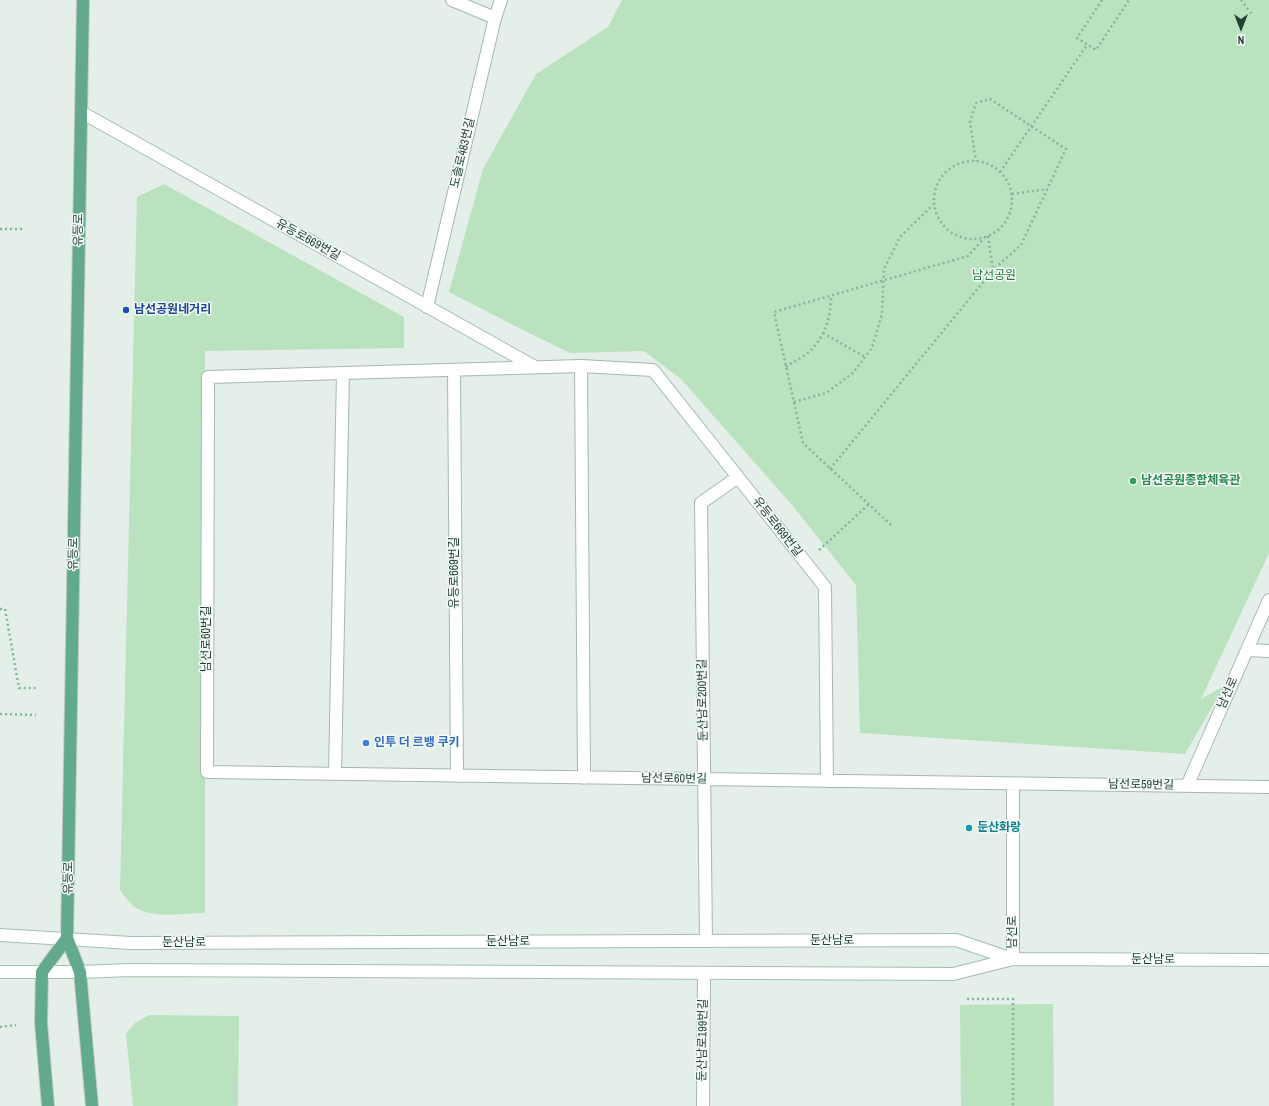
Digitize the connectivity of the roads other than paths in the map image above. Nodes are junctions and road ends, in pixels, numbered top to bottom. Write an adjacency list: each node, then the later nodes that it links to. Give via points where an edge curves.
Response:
1 (452, 0): 4 (street)
2 (501, 0): 4 (street, 도솔로483번길)
3 (83, 1): 5 (main road, 유등로)
4 (494, 18): 6 (street, 도솔로483번길)
5 (81, 112): 6 (street, 유등로669번길); 25 (main road, 유등로)
6 (427, 307): 8 (street, 유등로669번길)
7 (582, 366): 8 (street, 유등로669번길); 12 (street, 유등로669번길, via 653,370); 18 (street)
8 (536, 367): 9 (street, 유등로669번길)
9 (454, 370): 10 (street, 유등로669번길); 17 (street, 유등로669번길)
10 (342, 373): 11 (street, 유등로669번길); 16 (street)
11 (208, 377): 16 (street, 남선로60번길, via 206,772)
12 (738, 477): 19 (street, 둔산남로200번길, via 701,504); 20 (street, 유등로669번길, via 825,587)
13 (1269, 600): 14 (street, 남선로)
14 (1247, 650): 15 (street); 22 (street, 남선로)
15 (1269, 650)
16 (335, 774): 17 (street, 남선로60번길)
17 (457, 776): 18 (street, 남선로60번길)
18 (584, 778): 19 (street, 남선로60번길)
19 (704, 779): 20 (street, 남선로60번길); 26 (street, 둔산남로200번길)
20 (827, 781): 21 (street, 남선로60번길)
21 (1013, 784): 22 (street, 남선로59번길); 27 (street, 남선로)
22 (1187, 786): 23 (street, 남선로59번길)
23 (1269, 787)
24 (0, 935): 25 (street, 둔산남로)
25 (67, 938): 26 (street, 둔산남로, via 131,943); 30 (main road); 31 (main road, 유등로)
26 (706, 941): 27 (street, 둔산남로, via 956,940)
27 (1013, 959): 28 (street, 둔산남로); 32 (street, 둔산남로, via 953,974)
28 (1269, 960)
29 (0, 972): 30 (street, 둔산남로)
30 (42, 972): 31 (street, 둔산남로); 33 (main road, via 41,1023)
31 (80, 972): 32 (street, 둔산남로, via 147,970); 34 (main road, 유등로)
32 (704, 974): 35 (street, 둔산남로199번길)
33 (48, 1106)
34 (92, 1106)
35 (703, 1106)

